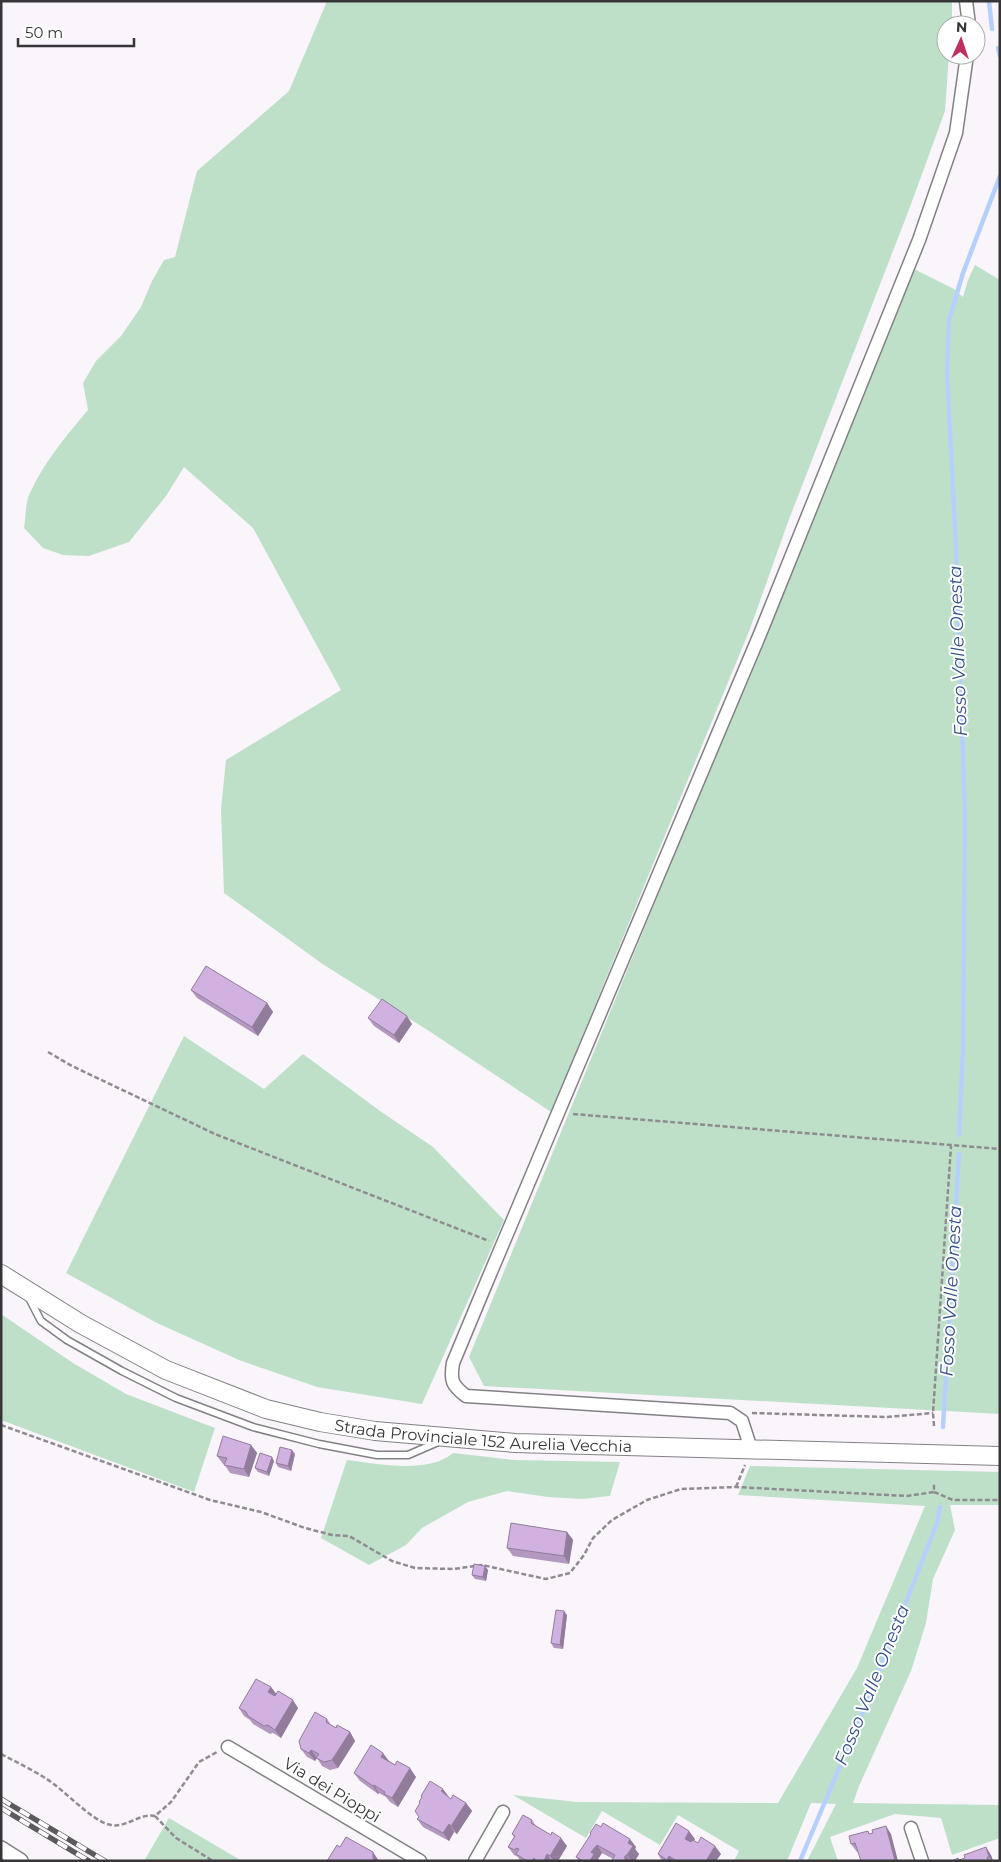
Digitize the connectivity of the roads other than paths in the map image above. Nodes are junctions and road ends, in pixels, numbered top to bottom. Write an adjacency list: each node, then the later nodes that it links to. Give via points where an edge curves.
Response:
1 (966, 1): 2 (street)
2 (968, 15)
3 (966, 65): 5 (street, via 956,132 919,240 760,634 451,1374 454,1386 466,1396 730,1413 742,1422)
4 (1, 1274): 5 (main road, Strada Provinciale 152 Aurelia Vecchia, via 81,1324 166,1370 266,1409 320,1422 375,1431 515,1443)
5 (751, 1449): 6 (main road, Strada Provinciale 152 Aurelia Vecchia)
6 (1000, 1456)
7 (228, 1747): 10 (street, Via dei Pioppi)
8 (503, 1812): 11 (street)
9 (911, 1828): 12 (street)
10 (420, 1861)
11 (475, 1861)
12 (922, 1861)

